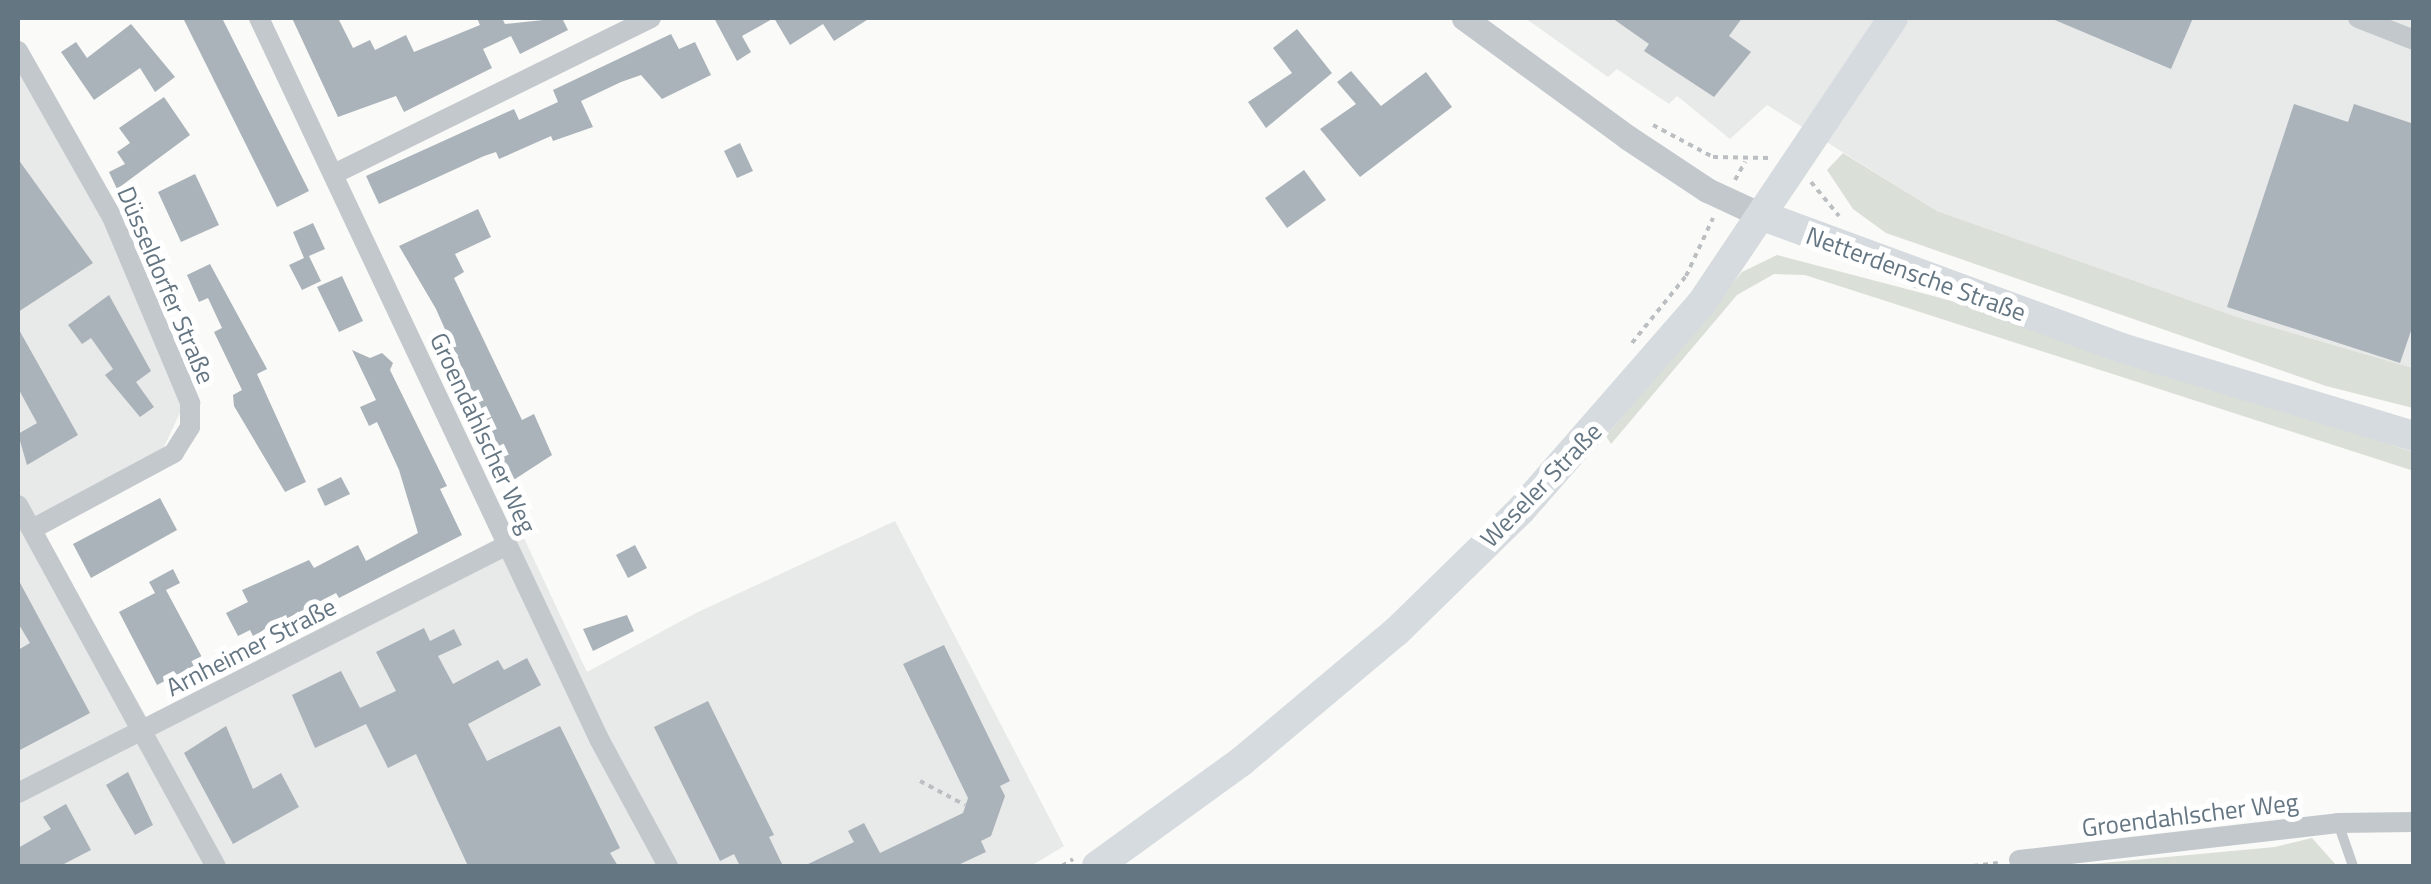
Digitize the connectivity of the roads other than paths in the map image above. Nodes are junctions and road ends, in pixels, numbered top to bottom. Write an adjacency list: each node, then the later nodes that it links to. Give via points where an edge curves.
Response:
1 (258, 18): 8 (street, Groendahlscher Weg)
2 (651, 18): 8 (street)
3 (1464, 18): 9 (street, Netterdensche Straße, via 1627,137)
4 (1893, 18): 9 (main road, Weseler Straße)
5 (2358, 18): 6 (street)
6 (2414, 40)
7 (18, 51): 12 (street, Düsseldorfer Straße, via 112,216 190,403 190,427 174,453)
8 (336, 173): 13 (street, Groendahlscher Weg)
9 (1763, 216): 10 (main road, Netterdensche Straße, via 2122,348); 18 (main road, Weseler Straße, via 1628,393 1396,632 1242,760)
10 (2414, 436)
11 (18, 505): 12 (street)
12 (24, 534): 14 (street)
13 (507, 546): 14 (street, Arnheimer Straße); 21 (street, Groendahlscher Weg)
14 (144, 729): 15 (street, Arnheimer Straße); 20 (street)
15 (18, 793)
16 (2414, 822): 17 (street, Groendahlscher Weg)
17 (2338, 823): 19 (street, Groendahlscher Weg); 22 (lane)
18 (1092, 857)
19 (2020, 863)
20 (216, 866)
21 (668, 866)
22 (2352, 866)

